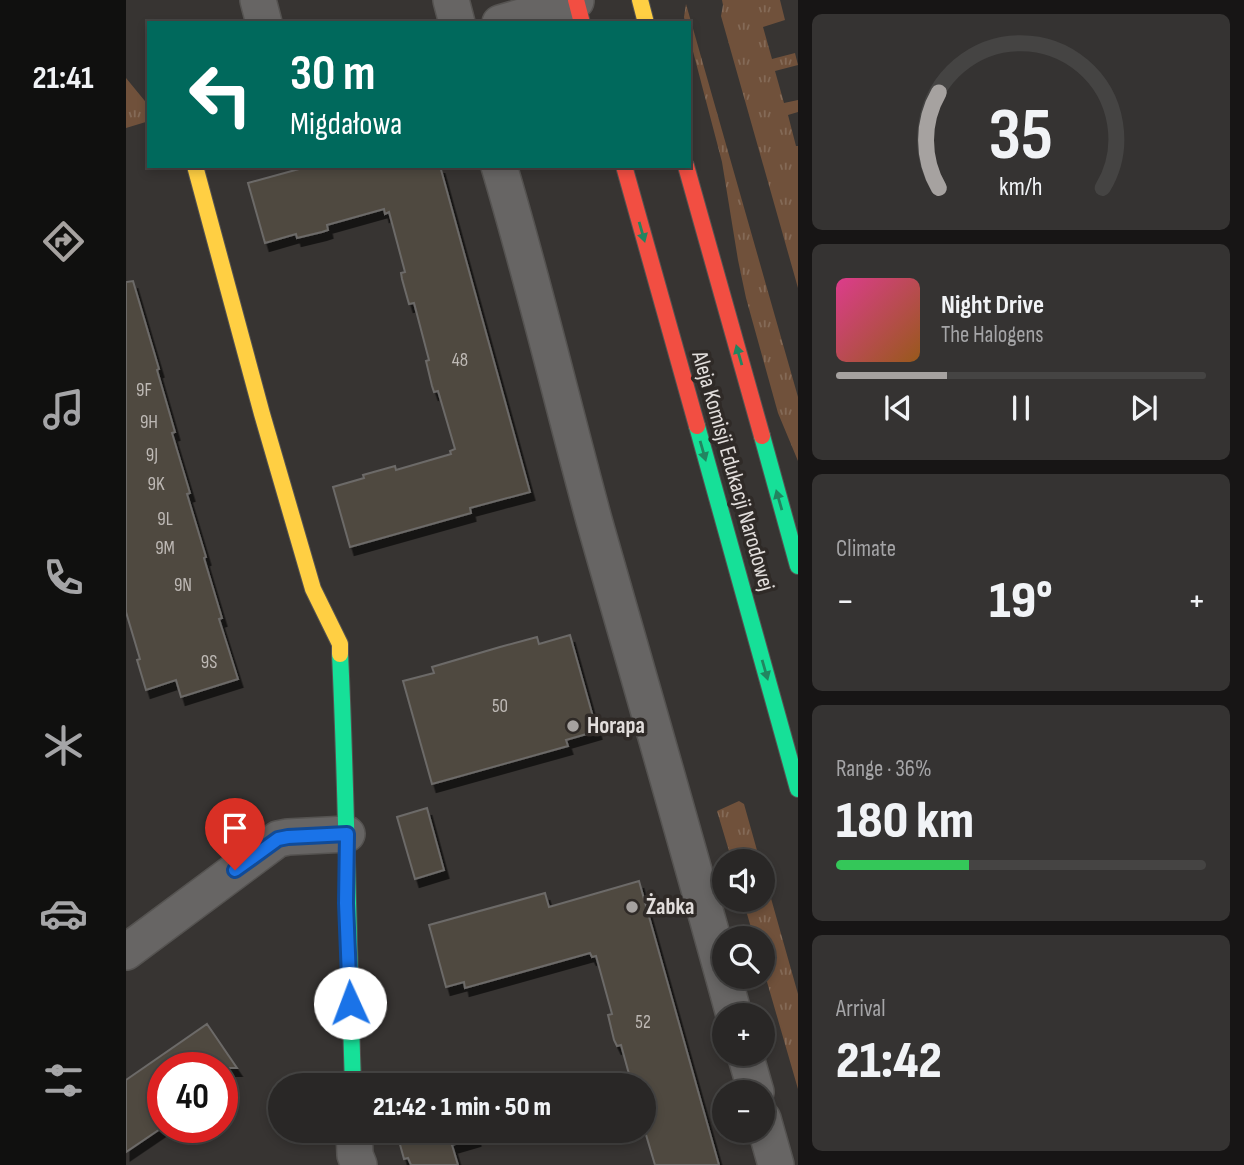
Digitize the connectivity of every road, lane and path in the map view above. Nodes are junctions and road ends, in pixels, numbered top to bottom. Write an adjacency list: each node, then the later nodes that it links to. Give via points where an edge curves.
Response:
1 (258, 0): 5 (street)
2 (451, 0): 6 (street)
3 (577, 0): 7 (street); 8 (street)
4 (640, 0): 9 (street)
5 (263, 21)
6 (456, 21)
7 (507, 21)
8 (582, 21)
9 (645, 21)
10 (196, 168): 16 (street, via 313,589 340,643)
11 (500, 168): 18 (street)
12 (625, 168): 15 (street, Aleja Komisji Edukacji Narodowej, one-way to 15)
13 (687, 168): 14 (street, Aleja Komisji Edukacji Narodowej, one-way to 13)
14 (798, 566)
15 (798, 789)
16 (347, 834): 17 (street, via 278,839); 19 (street)
17 (126, 952)
18 (731, 1003)
19 (353, 1073)
20 (355, 1143): 22 (street)
21 (770, 1143): 23 (street)
22 (359, 1165)
23 (776, 1165)

